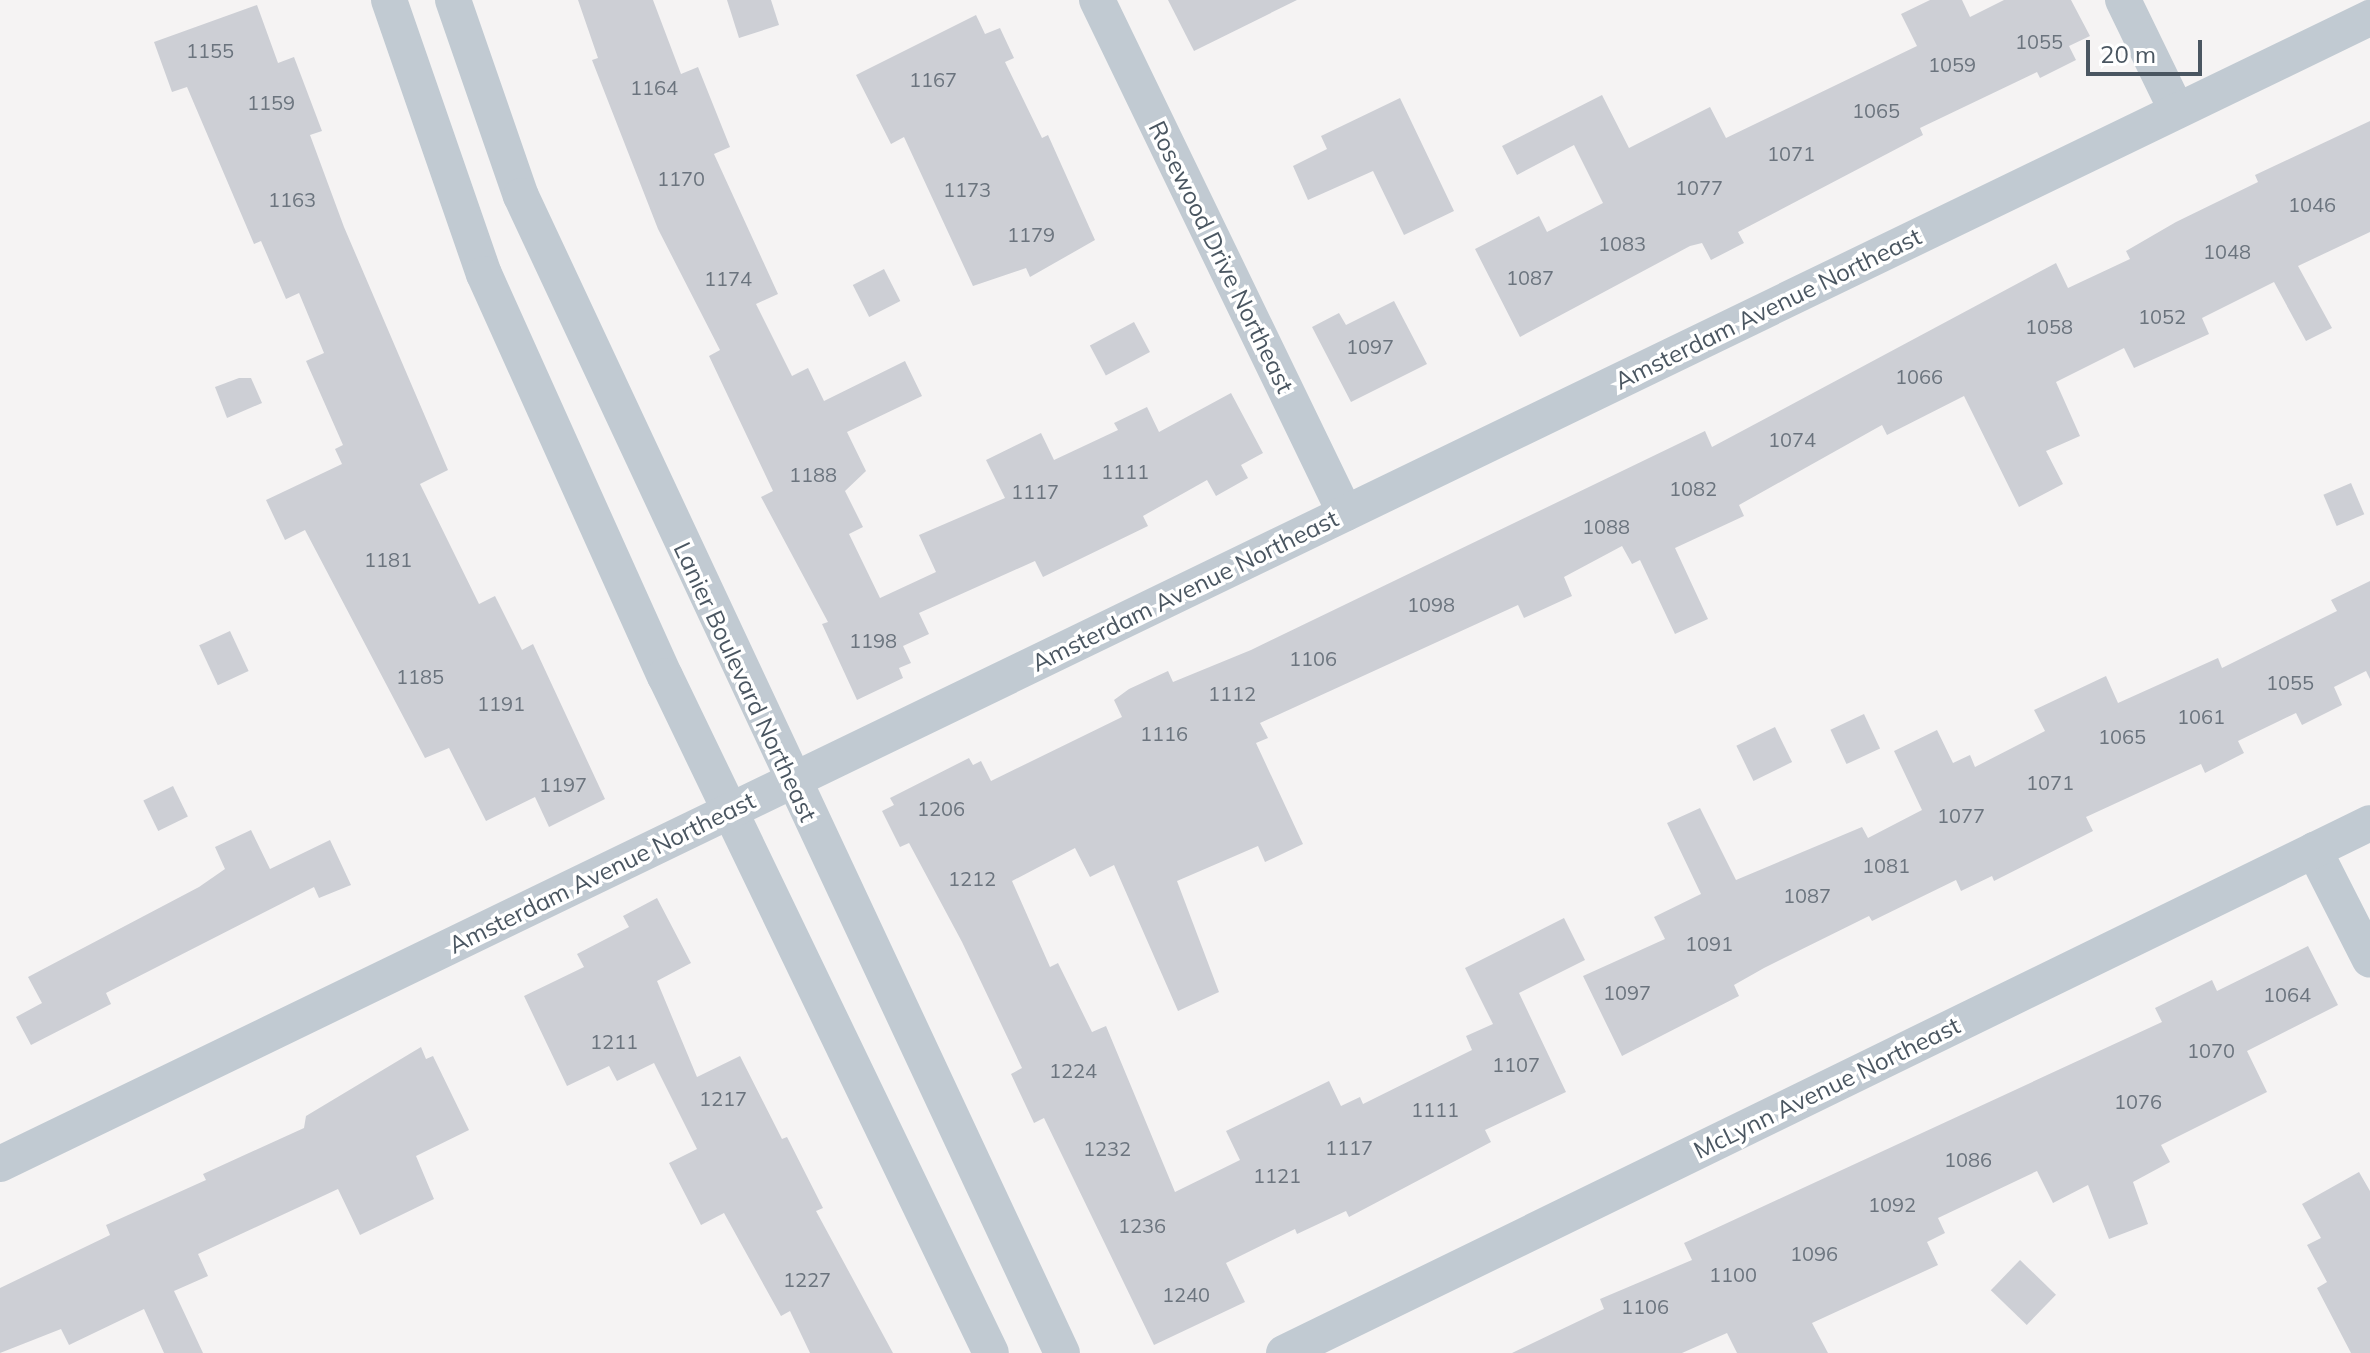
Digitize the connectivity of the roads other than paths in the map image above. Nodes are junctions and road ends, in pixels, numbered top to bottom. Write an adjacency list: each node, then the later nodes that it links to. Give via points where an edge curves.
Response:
1 (389, 0): 9 (street, via 484,274)
2 (453, 0): 8 (street, Lanier Boulevard Northeast, via 521,196)
3 (1097, 0): 7 (street, Rosewood Drive Northeast)
4 (2123, 0): 6 (street)
5 (2370, 18): 6 (street, Amsterdam Avenue Northeast)
6 (2177, 111): 7 (street, Amsterdam Avenue Northeast)
7 (1345, 513): 8 (street, Amsterdam Avenue Northeast)
8 (792, 781): 9 (street, Amsterdam Avenue Northeast); 15 (street, Lanier Boulevard Northeast)
9 (729, 811): 13 (street, Amsterdam Avenue Northeast); 14 (street)
10 (2370, 823): 11 (street, McLynn Avenue Northeast)
11 (2314, 850): 12 (street); 16 (street, McLynn Avenue Northeast)
12 (2370, 960)
13 (0, 1164)
14 (991, 1353)
15 (1062, 1353)
16 (1284, 1353)

